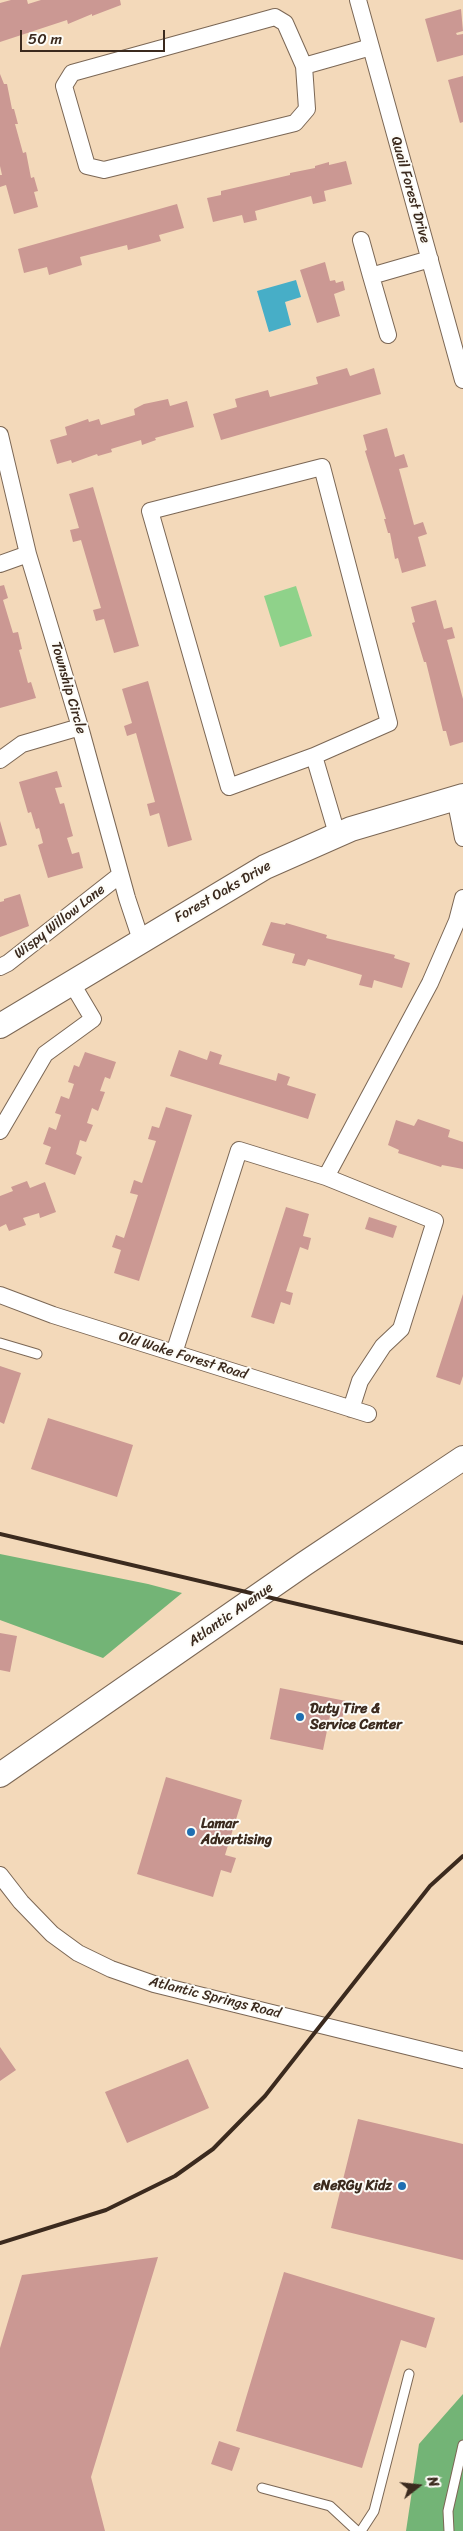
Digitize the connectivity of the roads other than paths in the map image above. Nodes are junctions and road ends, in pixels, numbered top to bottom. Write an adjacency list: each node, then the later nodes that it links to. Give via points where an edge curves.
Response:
1 (358, 0): 2 (street, Quail Forest Drive)
2 (371, 47): 3 (street); 5 (street, Quail Forest Drive)
3 (304, 66): 3 (street, via 307,109 295,123 104,170 87,166 64,86 72,72 275,16 285,23)
4 (361, 240): 6 (street)
5 (430, 259): 6 (street); 8 (street, Quail Forest Drive)
6 (371, 276): 7 (street)
7 (388, 335)
8 (463, 380)
9 (0, 435): 10 (street, Township Circle)
10 (28, 554): 11 (street); 12 (street, Township Circle)
11 (0, 564)
12 (80, 727): 14 (street, via 22,744); 18 (street, Township Circle)
13 (314, 756): 13 (street, via 389,723 322,467 150,512 229,787); 16 (street)
14 (0, 760)
15 (459, 797): 16 (main road, Forest Oaks Drive); 17 (street)
16 (337, 834): 20 (main road, Forest Oaks Drive, via 265,868)
17 (463, 838)
18 (120, 875): 20 (street, Township Circle); 21 (street, Wispy Willow Lane)
19 (463, 898): 25 (street, via 457,921 430,984)
20 (141, 940): 22 (main road, Forest Oaks Drive)
21 (0, 967)
22 (71, 982): 23 (main road, Forest Oaks Drive); 24 (street, via 93,1019 45,1054)
23 (0, 1026)
24 (0, 1131)
25 (326, 1177): 28 (street, via 239,1150); 30 (street, via 435,1221 401,1329 383,1346 360,1381)
26 (0, 1295): 28 (street, Old Wake Forest Road)
27 (0, 1343): 29 (lane)
28 (174, 1353): 30 (street, Old Wake Forest Road)
29 (37, 1354)
30 (350, 1409): 31 (street, Old Wake Forest Road)
31 (368, 1414)
32 (463, 1458): 33 (main road, Atlantic Avenue)
33 (0, 1775)
34 (0, 1875): 35 (street, Atlantic Springs Road, via 52,1934 78,1953 110,1969 154,1984)
35 (463, 2060)
36 (409, 2374): 40 (lane, via 374,2511)
37 (463, 2445): 41 (lane, via 448,2511)
38 (262, 2488): 39 (lane, via 330,2506)
39 (357, 2531)
40 (361, 2531)
41 (449, 2531)

